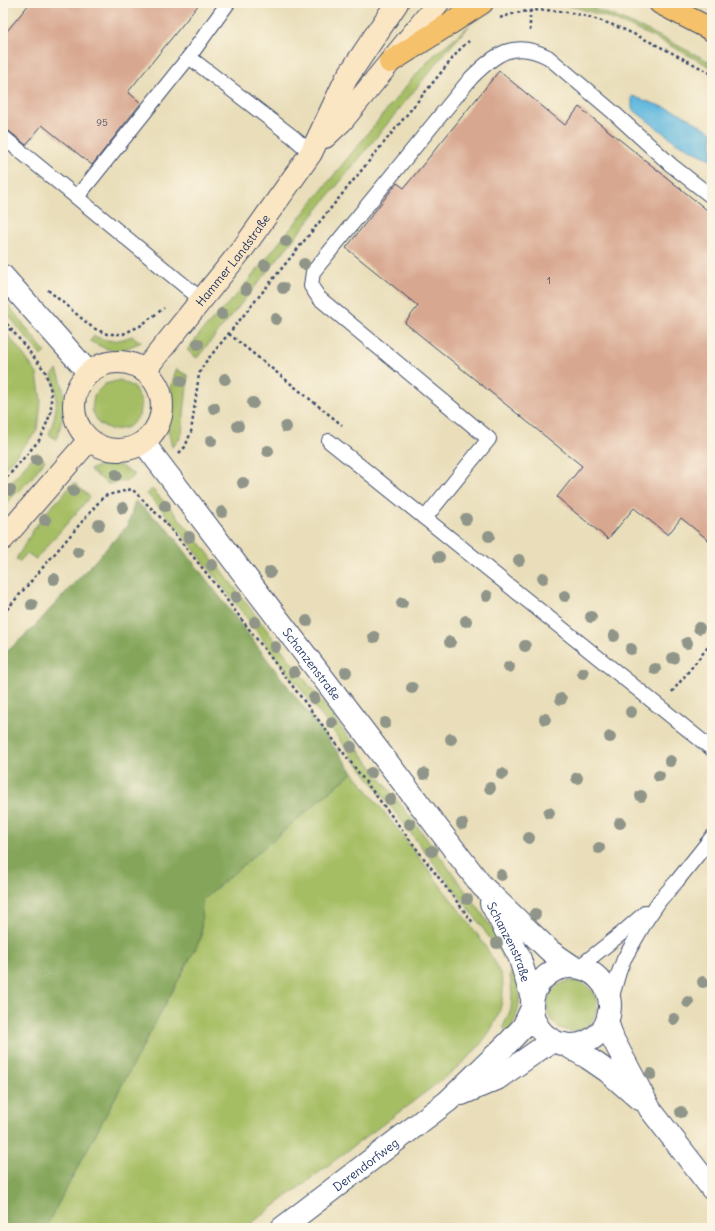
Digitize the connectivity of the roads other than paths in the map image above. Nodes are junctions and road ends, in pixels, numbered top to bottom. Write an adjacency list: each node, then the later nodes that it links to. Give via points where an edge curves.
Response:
1 (228, 3): 7 (lane)
2 (397, 3): 10 (street, Hammer Landstraße, via 346,79)
3 (438, 3): 8 (street, Hammer Landstraße)
4 (482, 3): 8 (main road)
5 (660, 3): 6 (main road)
6 (712, 30)
7 (188, 57): 10 (lane, via 293,137); 11 (lane)
8 (390, 62): 10 (street, Hammer Landstraße, via 342,121)
9 (3, 137): 11 (lane)
10 (314, 149): 14 (street, Hammer Landstraße, via 244,247)
11 (77, 197): 14 (lane)
12 (712, 197): 20 (lane, via 670,164 548,57 538,52 529,49 506,51 494,57 471,78 313,272 311,286 319,298 489,439)
13 (3, 276): 16 (street)
14 (202, 300): 15 (street, Hammer Landstraße)
15 (144, 370): 16 (street, via 126,362 116,362 97,367); 19 (street, via 157,386 162,407 156,426)
16 (89, 373): 17 (street, via 75,394 74,407 76,419)
17 (89, 440): 19 (street, via 116,450); 21 (street)
18 (329, 441): 20 (lane)
19 (143, 442): 24 (street, Schanzenstraße)
20 (425, 518): 22 (lane)
21 (3, 539)
22 (712, 749)
23 (712, 837): 25 (lane)
24 (482, 886): 26 (street, Schanzenstraße, via 550,951); 27 (street, Schanzenstraße, via 519,956)
25 (660, 900): 26 (lane, via 618,937); 28 (lane, via 624,959)
26 (576, 967): 27 (street, Schanzenstraße, via 561,968 542,979 536,988); 28 (street, Schanzenstraße, via 589,970 600,980 608,993)
27 (532, 1003): 29 (street, Schanzenstraße, via 538,1028); 30 (street, Derendorfweg, via 523,1027)
28 (610, 1008): 29 (street, via 601,1031 593,1038 574,1045); 31 (street, Schanzenstraße, via 607,1021 613,1039)
29 (559, 1043): 30 (street, Derendorfweg, via 540,1049 497,1079); 31 (street, Schanzenstraße, via 588,1058)
30 (448, 1101): 33 (street, Derendorfweg)
31 (650, 1109): 32 (street, Schanzenstraße)
32 (712, 1189)
33 (282, 1228)

